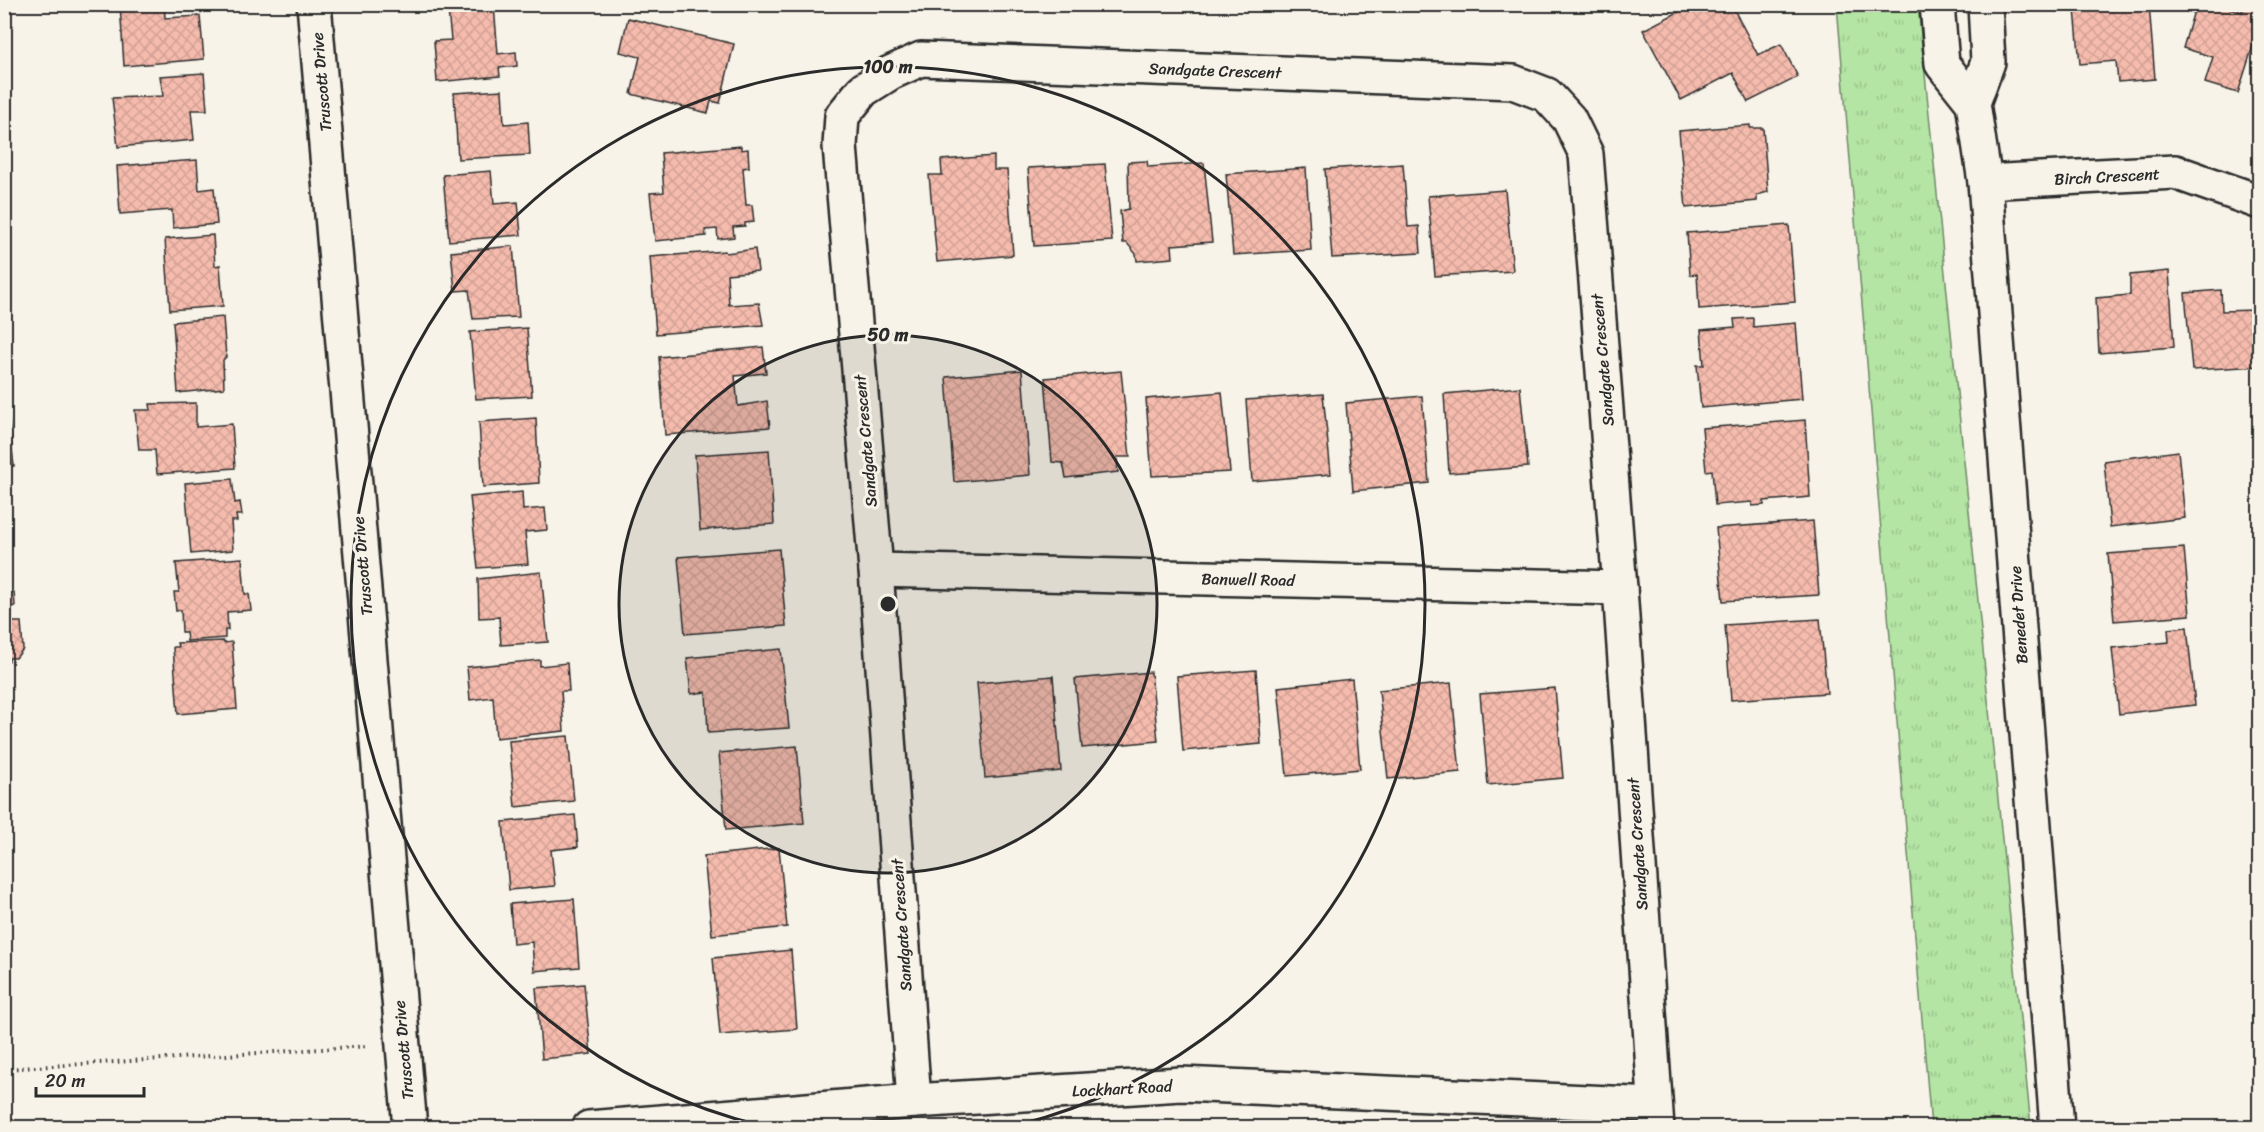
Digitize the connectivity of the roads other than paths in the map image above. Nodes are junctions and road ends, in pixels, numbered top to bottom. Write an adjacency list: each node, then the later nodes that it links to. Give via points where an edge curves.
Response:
1 (314, 4): 11 (street, Truscott Drive)
2 (1937, 4): 4 (street, Benedet Drive, via 1942,64)
3 (1985, 4): 4 (street, via 1988,62)
4 (1972, 103): 5 (street, Benedet Drive)
5 (1985, 182): 6 (street, Birch Crescent, via 2175,172); 13 (street, Benedet Drive)
6 (2259, 202)
7 (876, 570): 8 (street, Banwell Road); 8 (street, Sandgate Crescent, via 840,146 842,116 863,90 921,59 1513,82 1547,95 1569,119 1586,154); 9 (street, Sandgate Crescent)
8 (1620, 588): 10 (street, Sandgate Crescent)
9 (914, 1101): 10 (street, Lockhart Road, via 1181,1084); 12 (street, Lockhart Road)
10 (1656, 1116)
11 (410, 1128)
12 (589, 1128)
13 (2057, 1128)

